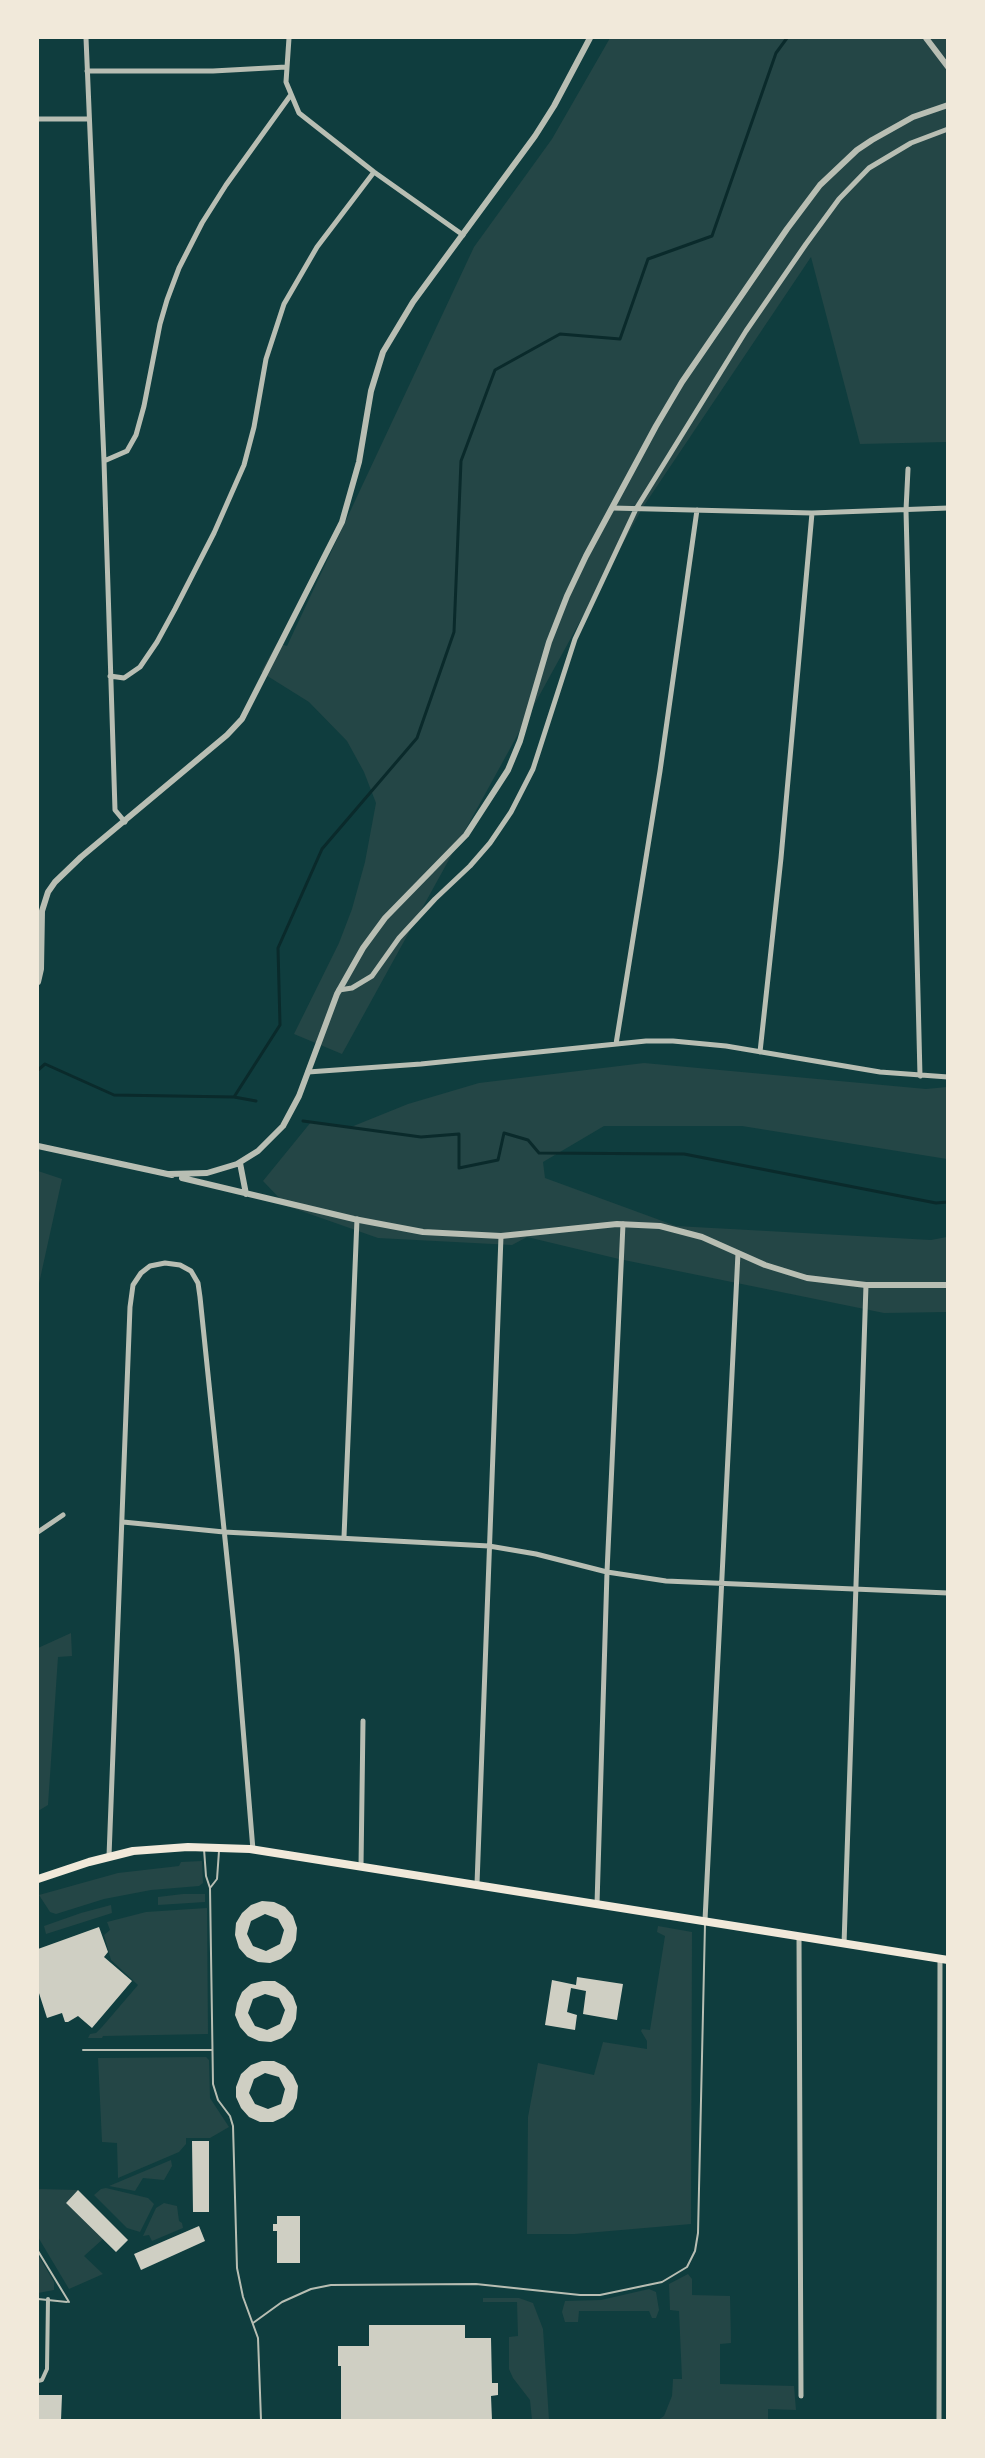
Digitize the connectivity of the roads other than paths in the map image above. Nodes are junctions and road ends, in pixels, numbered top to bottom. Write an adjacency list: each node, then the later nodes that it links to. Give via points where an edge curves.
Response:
1 (86, 38): 7 (street)
2 (290, 38): 5 (street)
3 (590, 38): 14 (street, via 554,106)
4 (926, 38): 6 (street)
5 (286, 67): 7 (street); 8 (street)
6 (948, 67)
7 (87, 71): 11 (street)
8 (290, 96): 13 (street, via 299,113); 15 (street, via 213,203 179,268 166,300 136,435 127,452)
9 (948, 105): 17 (street, via 913,117 872,140 820,185 682,382)
10 (38, 119): 11 (street)
11 (89, 119): 15 (street)
12 (948, 129): 19 (street, via 911,143 869,168 839,199 746,331)
13 (374, 172): 14 (street); 23 (street, via 317,247 284,304 266,359 244,465 176,609 140,667 124,678)
14 (463, 235): 24 (street, via 413,302 383,352 342,522 242,719)
15 (104, 461): 23 (street)
16 (908, 469): 21 (street)
17 (612, 508): 19 (street); 26 (street, via 558,618 520,741 500,784 460,842 374,932)
18 (948, 508): 21 (street)
19 (636, 509): 20 (street); 26 (street, via 575,639 533,769 511,812 490,843 399,938 372,976 352,988)
20 (697, 510): 22 (street); 27 (street)
21 (906, 510): 22 (street); 30 (street)
22 (812, 513): 28 (street)
23 (110, 676): 24 (street, via 115,810)
24 (124, 822): 25 (street, via 67,869 48,892 42,911)
25 (38, 982)
26 (339, 990): 29 (street)
27 (616, 1044): 28 (street, via 683,1041); 29 (street)
28 (760, 1052): 30 (street)
29 (308, 1072): 33 (street, via 283,1126)
30 (920, 1076): 31 (street)
31 (948, 1077)
32 (38, 1146): 34 (street)
33 (240, 1163): 34 (street, via 207,1173); 35 (street)
34 (169, 1174): 35 (street)
35 (246, 1194): 36 (street)
36 (357, 1219): 38 (street, via 423,1232); 46 (street)
37 (623, 1224): 38 (street); 39 (street, via 670,1228); 48 (street)
38 (501, 1236): 47 (street)
39 (738, 1253): 40 (street, via 793,1275); 49 (street)
40 (866, 1285): 41 (street); 50 (street)
41 (948, 1285)
42 (63, 1515): 44 (street)
43 (123, 1522): 45 (street); 45 (street, via 131,1292 141,1274 155,1264 171,1263 189,1270 195,1277 200,1297); 56 (street)
44 (38, 1532)
45 (224, 1532): 46 (street); 55 (street)
46 (344, 1537): 47 (street)
47 (489, 1546): 48 (street); 59 (street)
48 (607, 1572): 49 (street, via 666,1581); 61 (street)
49 (722, 1582): 50 (street); 62 (street)
50 (854, 1590): 51 (street); 64 (street)
51 (948, 1593)
52 (363, 1720): 57 (street)
53 (204, 1847): 54 (main road); 56 (main road, via 150,1849); 60 (lane)
54 (219, 1847): 55 (main road); 60 (lane, via 219,1870)
55 (253, 1850): 57 (main road)
56 (109, 1856): 58 (main road)
57 (362, 1866): 59 (main road)
58 (38, 1879)
59 (477, 1884): 61 (main road)
60 (210, 1888): 67 (lane)
61 (597, 1904): 62 (main road)
62 (705, 1920): 63 (main road); 71 (lane, via 698,2233 687,2267 662,2282 600,2295 476,2284 331,2285 282,2302)
63 (799, 1936): 64 (main road); 73 (street)
64 (844, 1944): 65 (main road)
65 (944, 1960): 75 (street)
66 (83, 2050): 67 (lane)
67 (212, 2050): 71 (lane, via 215,2094 233,2126 237,2274)
68 (38, 2251): 70 (lane, via 69,2302)
69 (38, 2299): 70 (lane)
70 (48, 2299): 72 (street, via 47,2369 42,2380)
71 (253, 2323): 74 (lane, via 259,2343)
72 (38, 2380)
73 (801, 2396)
74 (261, 2421)
75 (939, 2421)

